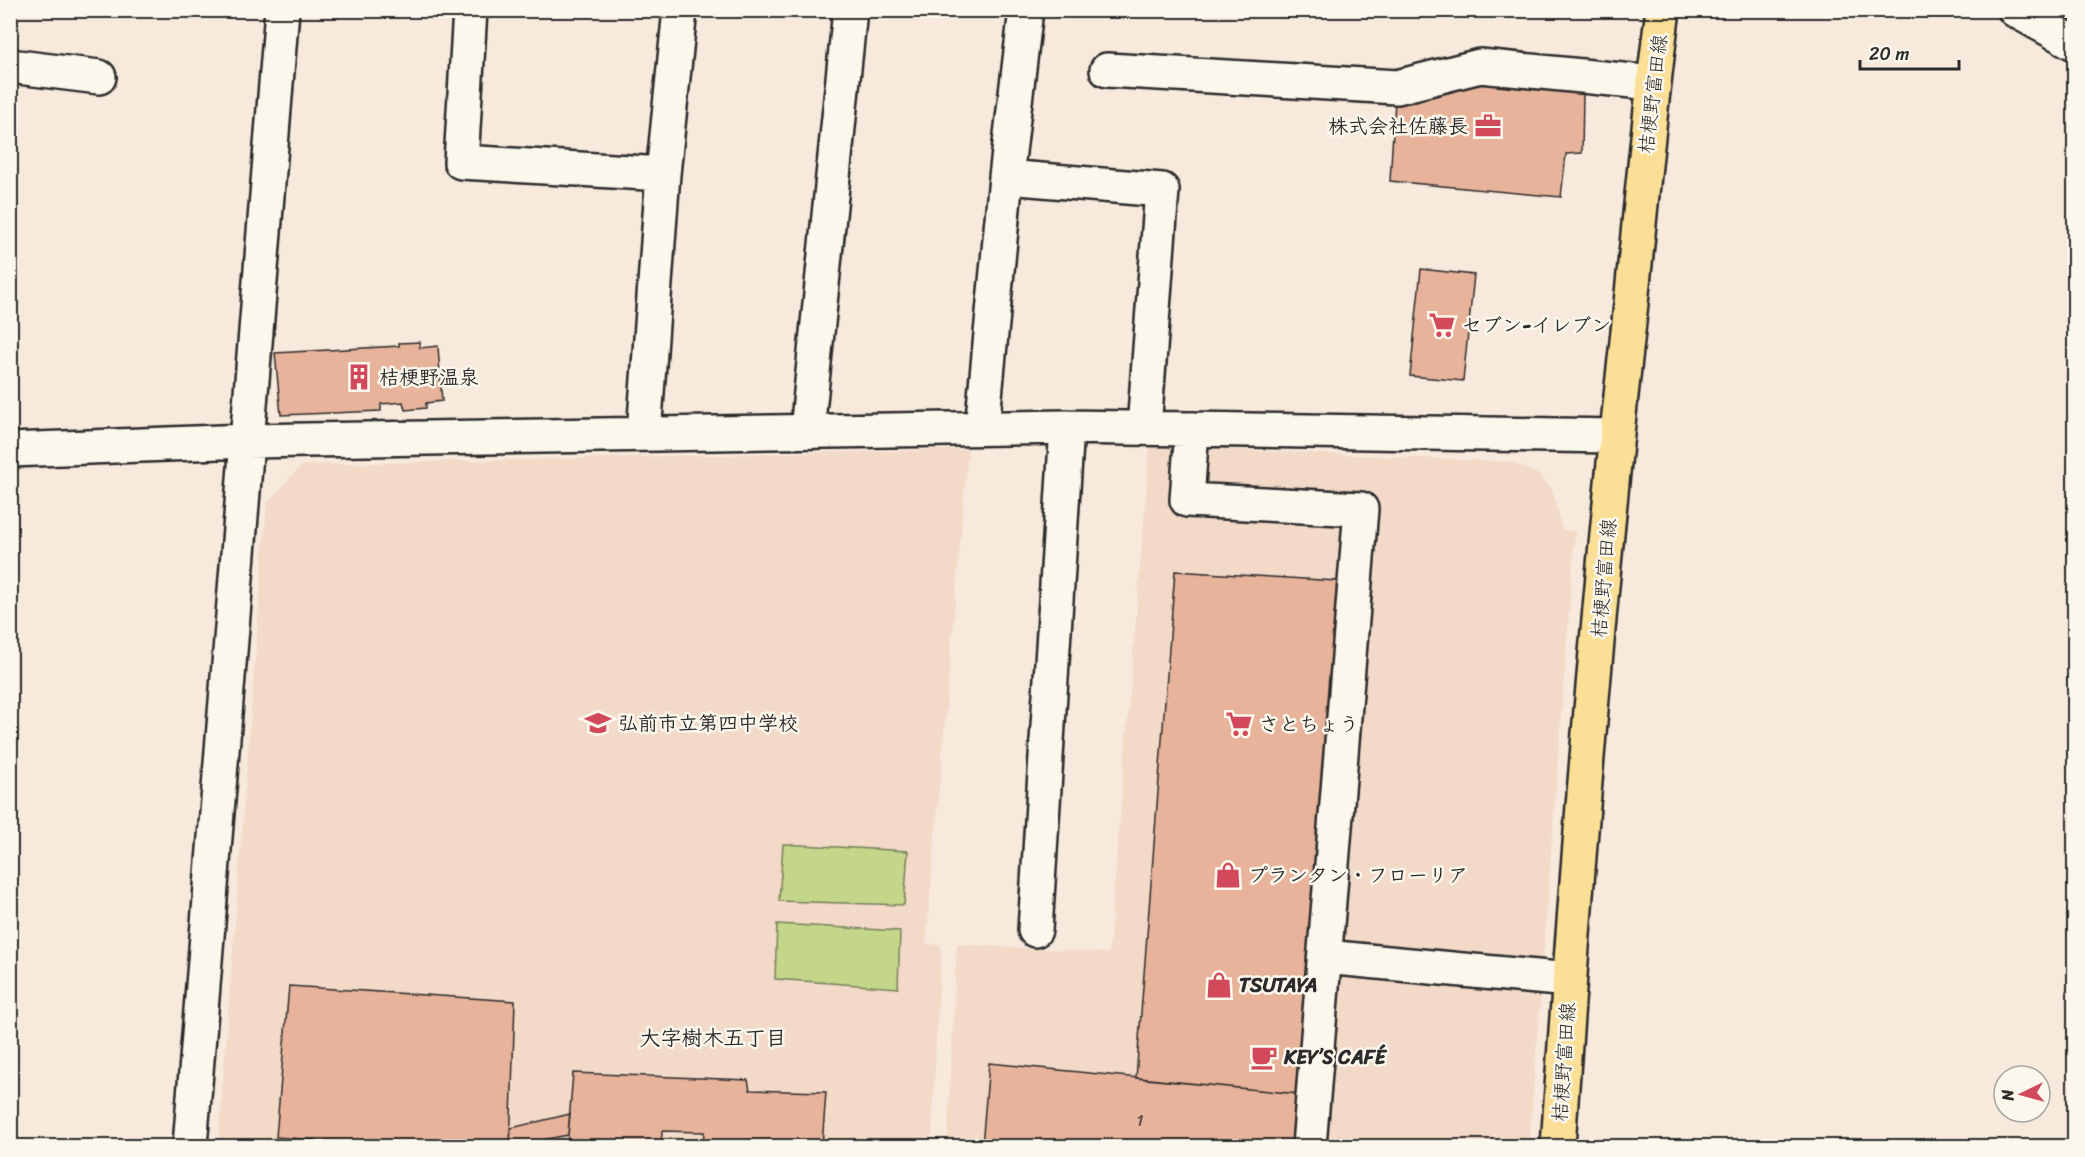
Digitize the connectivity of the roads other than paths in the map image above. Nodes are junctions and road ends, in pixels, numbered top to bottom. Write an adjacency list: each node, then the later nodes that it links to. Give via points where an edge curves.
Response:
1 (282, 10): 22 (street)
2 (470, 10): 13 (street, via 461,162)
3 (680, 10): 13 (street)
4 (850, 10): 19 (street)
5 (1026, 10): 14 (street)
6 (1663, 10): 12 (main road, 桔梗野富田線)
7 (2015, 10): 8 (street)
8 (2074, 43)
9 (10, 66): 11 (street)
10 (1107, 70): 12 (street, via 1397,87 1480,66)
11 (99, 77)
12 (1653, 83): 21 (main road, 桔梗野富田線)
13 (663, 174): 20 (street)
14 (1006, 177): 16 (street); 17 (street, via 1162,190)
15 (1067, 426): 16 (street); 17 (street); 24 (street)
16 (982, 428): 19 (street)
17 (1144, 428): 18 (street)
18 (1192, 429): 21 (street); 25 (street, via 1187,500 1361,509)
19 (807, 431): 20 (street)
20 (644, 434): 22 (street)
21 (1616, 436): 26 (main road, 桔梗野富田線)
22 (247, 441): 23 (street); 27 (street)
23 (10, 450)
24 (1035, 930)
25 (1325, 957): 26 (street); 28 (street)
26 (1569, 980): 29 (main road, 桔梗野富田線)
27 (190, 1146)
28 (1309, 1146)
29 (1558, 1146)

